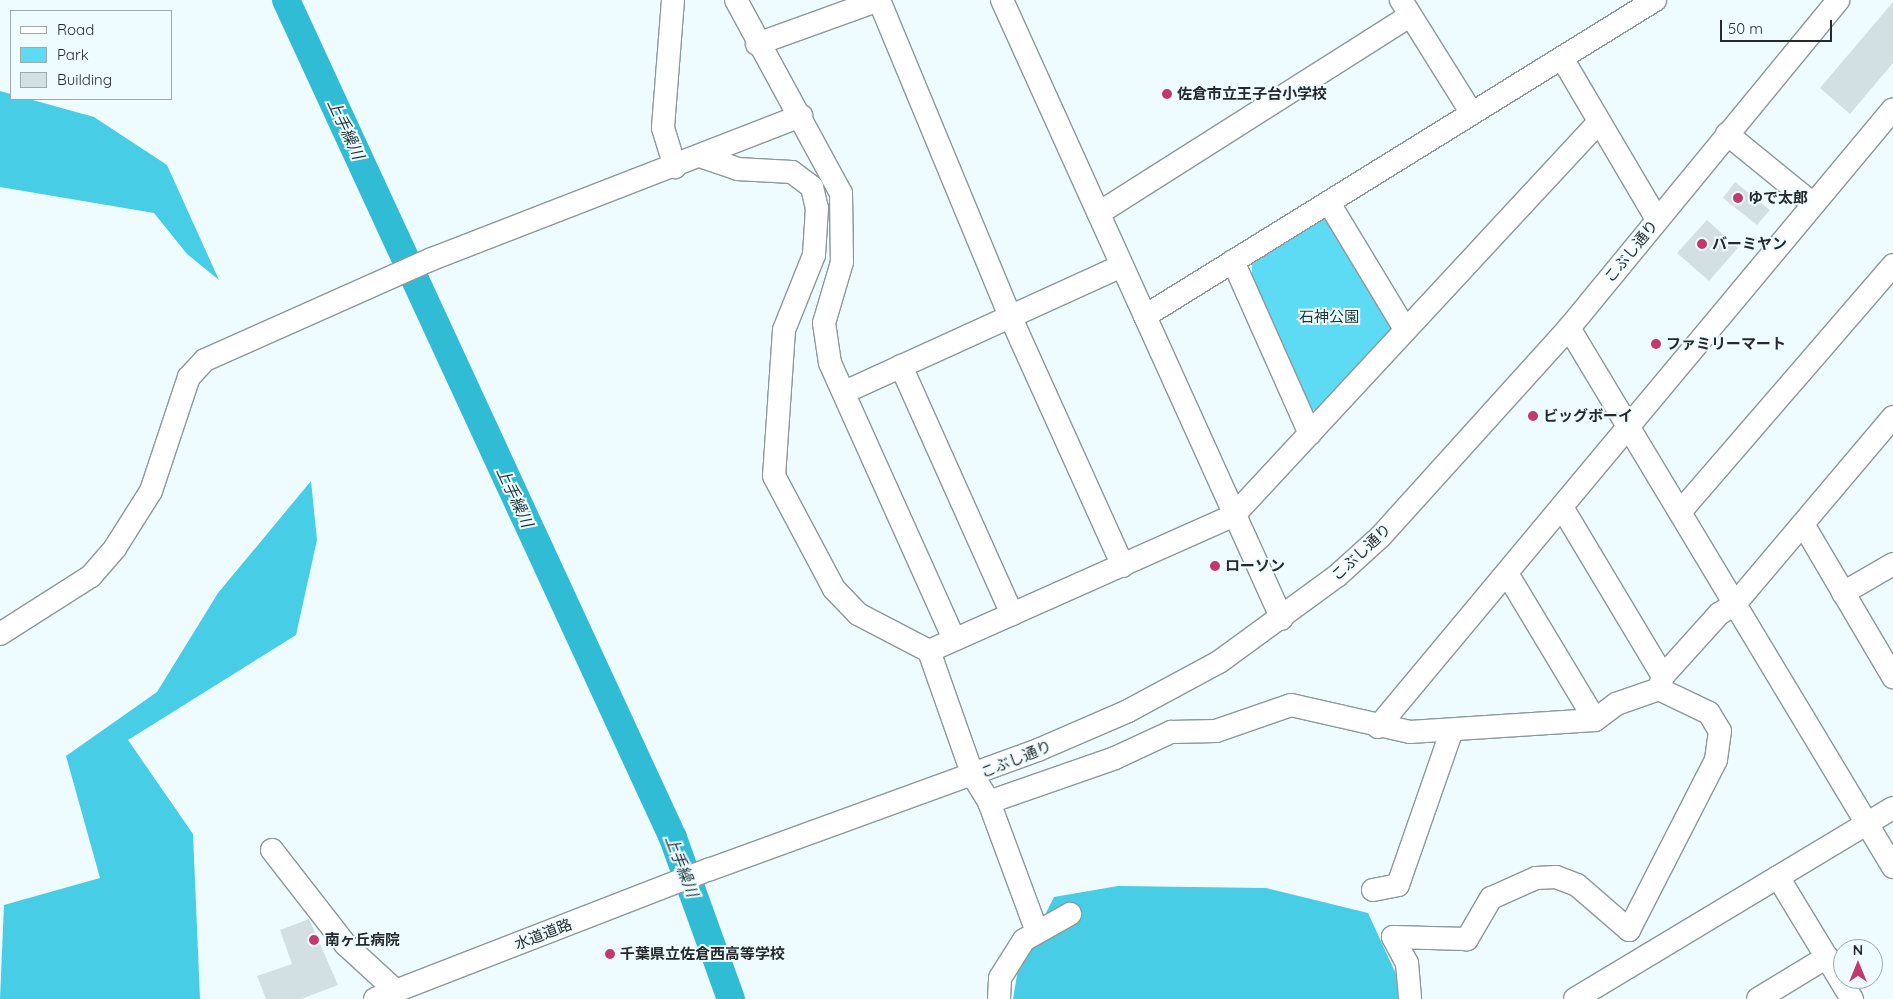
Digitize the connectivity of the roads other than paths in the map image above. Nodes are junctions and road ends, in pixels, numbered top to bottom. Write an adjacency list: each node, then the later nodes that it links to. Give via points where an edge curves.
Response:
1 (673, 0): 16 (street, via 663,128)
2 (736, 0): 8 (street)
3 (879, 0): 8 (street); 25 (street)
4 (1002, 0): 19 (street)
5 (1655, 0): 9 (street)
6 (1838, 0): 14 (street, こぶし通り)
7 (1406, 8): 11 (street); 19 (street)
8 (757, 44): 12 (street)
9 (1562, 58): 11 (street); 13 (street)
10 (1893, 109): 18 (street)
11 (1471, 112): 17 (street)
12 (801, 116): 15 (street); 29 (street, via 841,193 842,262 824,323 830,363)
13 (1599, 122): 20 (street); 27 (street)
14 (1727, 134): 18 (street); 20 (street, こぶし通り)
15 (703, 157): 16 (street); 46 (street, via 737,169 792,172 812,187 817,208 814,256 784,330 774,476 834,589 858,614)
16 (675, 167): 44 (street, via 432,259 205,360 189,377 151,491 115,548 91,576)
17 (1329, 203): 21 (street); 27 (street)
18 (1813, 204): 31 (street)
19 (1099, 213): 23 (street)
20 (1657, 219): 26 (street, こぶし通り)
21 (1233, 261): 24 (street); 32 (street)
22 (1893, 265): 34 (street)
23 (1122, 266): 24 (street); 25 (street)
24 (1145, 316): 35 (street)
25 (1012, 318): 28 (street); 38 (street)
26 (1569, 328): 31 (street); 43 (street, こぶし通り, via 1381,536)
27 (1405, 329): 32 (street)
28 (901, 366): 29 (street); 42 (street)
29 (845, 392): 45 (street)
30 (1893, 417): 36 (street)
31 (1629, 428): 33 (street); 34 (street)
32 (1310, 434): 35 (street)
33 (1563, 509): 39 (street); 48 (street)
34 (1680, 512): 41 (street)
35 (1234, 515): 38 (street); 43 (street)
36 (1803, 524): 40 (street); 41 (street)
37 (1893, 564): 40 (street)
38 (1123, 566): 42 (street)
39 (1508, 575): 49 (street); 50 (street)
40 (1843, 593): 47 (street)
41 (1735, 604): 48 (street, via 1719,614); 55 (street)
42 (1012, 614): 45 (street)
43 (1282, 619): 52 (street, こぶし通り, via 1219,662 1128,711)
44 (0, 634)
45 (954, 639): 46 (street)
46 (929, 651): 52 (street)
47 (1893, 677)
48 (1661, 682): 49 (street, via 1616,704); 67 (street, via 1709,713 1720,731 1716,760 1696,806 1629,930 1577,886 1556,878 1536,878 1490,898 1467,939 1393,937 1407,963)
49 (1595, 720): 51 (street)
50 (1378, 727): 51 (street); 53 (street, via 1292,705 1216,731 1171,732 1115,758)
51 (1451, 733): 60 (street, via 1398,885)
52 (973, 776): 53 (street); 58 (street, こぶし通り)
53 (989, 802): 62 (street)
54 (1893, 808): 55 (street)
55 (1867, 824): 57 (street); 59 (street)
56 (272, 850): 64 (street, via 346,945)
57 (1893, 867)
58 (711, 869): 64 (street, 水道道路)
59 (1778, 877): 63 (street); 68 (street)
60 (1373, 890)
61 (1070, 914): 62 (street)
62 (1036, 929): 66 (street, via 1006,964 1000,978)
63 (1827, 957): 69 (street); 70 (street)
64 (396, 991): 65 (street, 水道道路)
65 (375, 999)
66 (999, 999)
67 (1410, 999)
68 (1575, 999)
69 (1758, 999)
70 (1852, 999)

